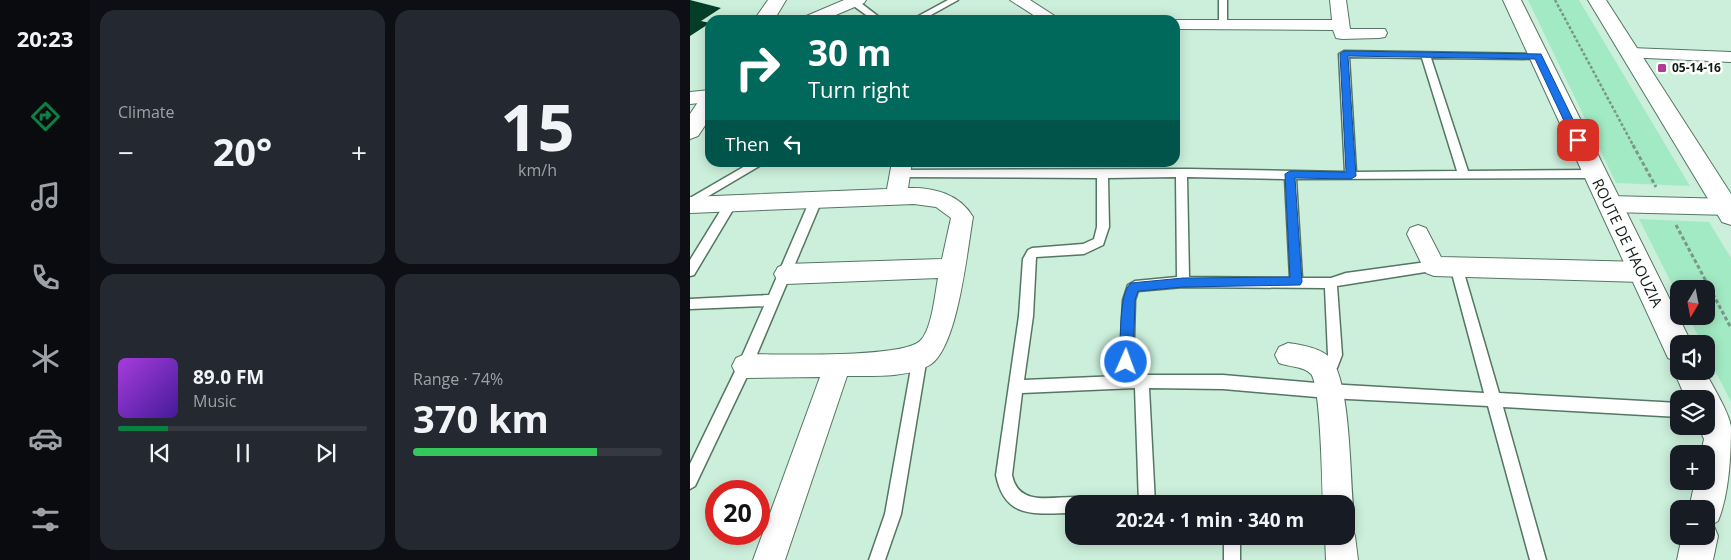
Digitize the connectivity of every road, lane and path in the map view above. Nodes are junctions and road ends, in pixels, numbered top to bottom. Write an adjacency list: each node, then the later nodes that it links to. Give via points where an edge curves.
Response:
1 (777, 0): 10 (street)
2 (954, 0): 13 (lane)
3 (1018, 0): 14 (street)
4 (1223, 0): 16 (lane)
5 (1338, 0): 17 (street)
6 (1512, 0): 22 (street, ROUTE DE HAOUZIA)
7 (1555, 0): 41 (path)
8 (1597, 0): 19 (street)
9 (856, 1): 11 (street); 12 (lane)
10 (767, 15)
11 (822, 15)
12 (872, 15)
13 (925, 15)
14 (1044, 15)
15 (1180, 24): 16 (street)
16 (1223, 24): 17 (street)
17 (1341, 30): 18 (street); 20 (street)
18 (1379, 33)
19 (1631, 53): 23 (street); 42 (street)
20 (1344, 54): 21 (lane); 35 (lane)
21 (1426, 56): 22 (lane); 33 (lane)
22 (1538, 56): 34 (street, ROUTE DE HAOUZIA)
23 (1731, 57)
24 (705, 96): 25 (street)
25 (690, 98)
26 (705, 108): 27 (street)
27 (690, 131)
28 (753, 167): 39 (lane)
29 (901, 168): 31 (lane); 36 (street)
30 (1181, 173): 31 (lane); 32 (lane); 49 (lane)
31 (1102, 174): 63 (lane, via 1099,242 1084,249 1030,255)
32 (1290, 174): 35 (lane); 50 (lane)
33 (1463, 174): 34 (lane); 35 (lane)
34 (1594, 174): 40 (street, ROUTE DE HAOUZIA)
35 (1351, 176)
36 (896, 196): 37 (street); 45 (street, via 932,198 954,206 962,217)
37 (816, 200): 38 (street); 48 (lane)
38 (731, 203): 39 (street); 46 (lane)
39 (690, 204)
40 (1609, 204): 41 (street); 47 (street, ROUTE DE HAOUZIA)
41 (1666, 205): 42 (street); 54 (path)
42 (1729, 210)
43 (1418, 234): 44 (street)
44 (1445, 266): 47 (street); 51 (lane, via 1346,278); 64 (lane)
45 (952, 268): 48 (street); 57 (street, via 936,339)
46 (690, 271)
47 (1642, 272): 55 (street, ROUTE DE HAOUZIA)
48 (786, 274): 52 (lane)
49 (1183, 282): 50 (lane); 60 (lane, via 1139,285 1132,289)
50 (1296, 282): 51 (lane)
51 (1331, 283): 62 (lane, via 1335,355)
52 (773, 300): 53 (lane); 59 (lane)
53 (690, 304)
54 (1731, 328)
55 (1672, 335)
56 (1288, 355): 62 (street, via 1318,363)
57 (920, 357): 58 (street, via 889,364); 76 (lane, via 893,514)
58 (838, 364): 59 (street); 75 (street)
59 (745, 366): 67 (lane)
60 (1126, 381): 61 (lane); 63 (lane)
61 (1142, 381): 62 (lane); 68 (lane)
62 (1326, 381): 64 (lane); 69 (street)
63 (1017, 386): 71 (lane, via 1004,486 1009,497 1019,502)
64 (1494, 401): 65 (lane); 79 (lane)
65 (1670, 417)
66 (1708, 435): 70 (street)
67 (690, 481)
68 (1147, 495)
69 (1337, 495)
70 (1706, 500)
71 (1065, 505)
72 (1232, 545): 77 (lane)
73 (1341, 545): 78 (street)
74 (1698, 545): 80 (street)
75 (769, 560)
76 (877, 560)
77 (1232, 560)
78 (1342, 560)
79 (1538, 560)
80 (1695, 560)

